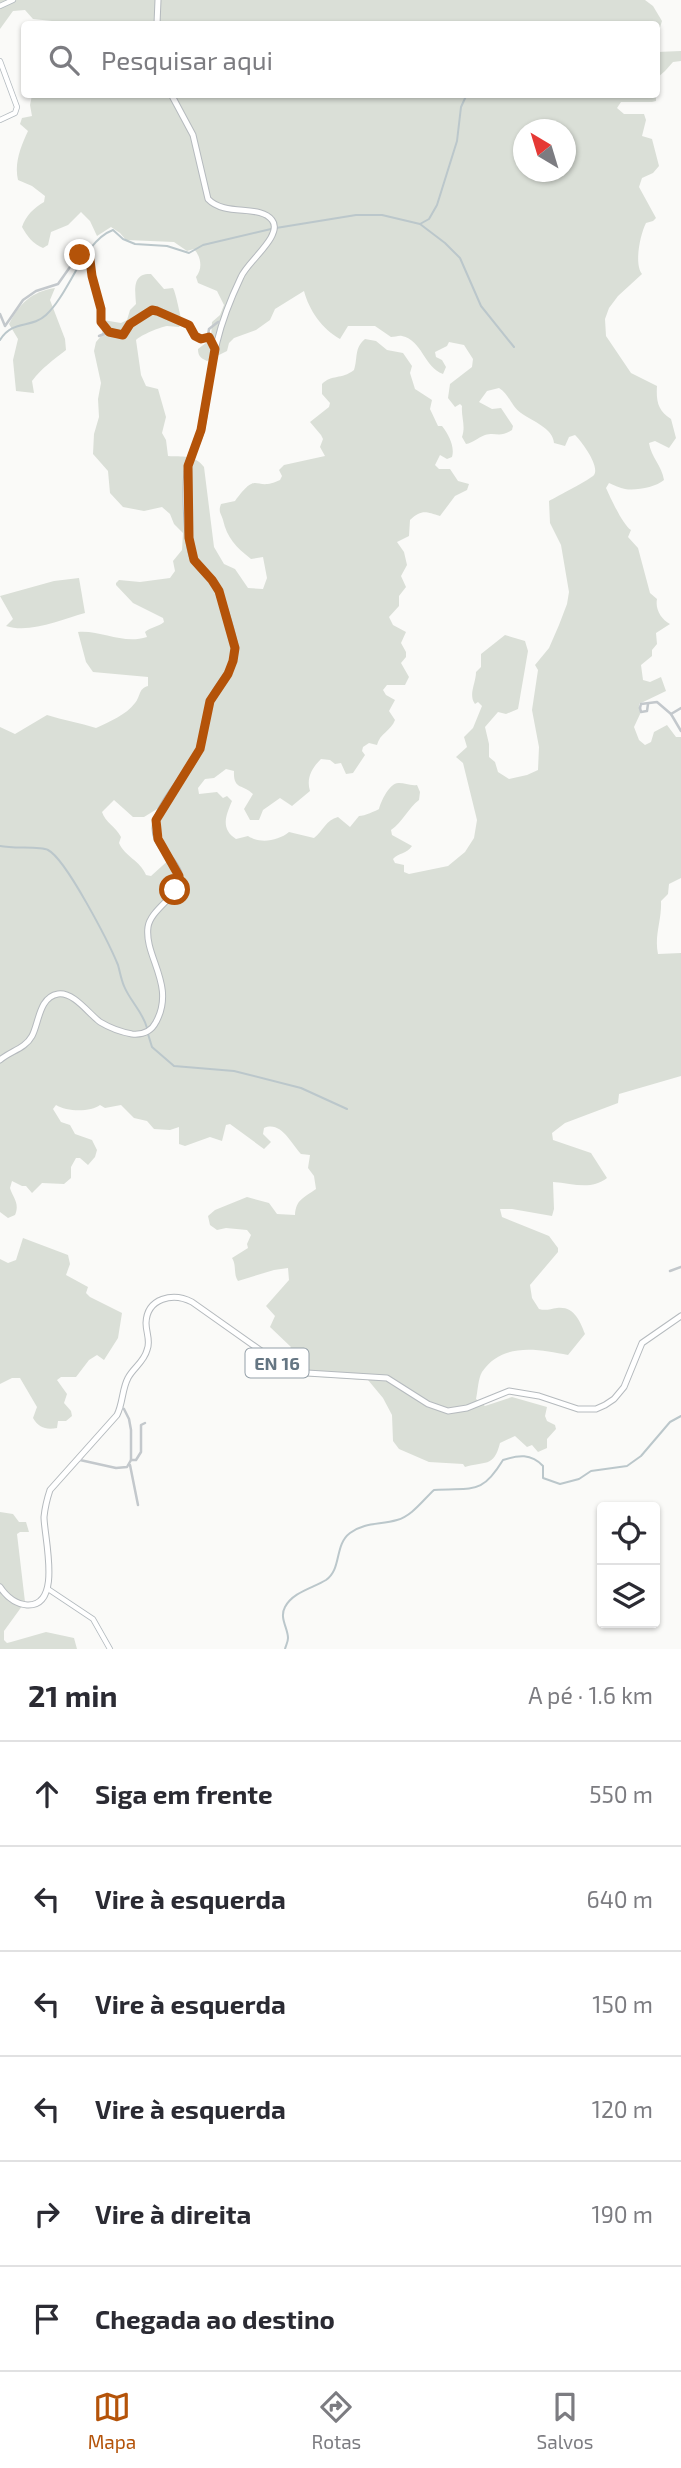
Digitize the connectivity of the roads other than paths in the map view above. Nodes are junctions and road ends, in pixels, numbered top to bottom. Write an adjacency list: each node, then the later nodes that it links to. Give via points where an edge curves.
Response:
1 (12, 0): 3 (street)
2 (158, 0): 4 (main road)
3 (0, 6)
4 (157, 21)
5 (0, 61): 7 (street, via 17,107 15,113)
6 (173, 98): 9 (main road, via 192,135 208,199 225,209 264,215 275,226 272,239 242,275)
7 (0, 120)
8 (0, 314): 10 (street, via 5,326 23,300 58,284 77,257 89,252 101,322)
9 (223, 322): 12 (street, via 209,329); 13 (main road)
10 (109, 332): 11 (street); 12 (street, via 123,335 130,324 152,310 189,325 201,339)
11 (99, 336)
12 (209, 337): 13 (street)
13 (215, 349): 18 (main road, via 201,430 188,466 189,538 194,560 219,591 235,648 228,674 210,701 200,749 155,825 160,845 179,879 148,929 162,982 159,1016 151,1030 126,1032 108,1027 60,993 45,1002 30,1040)
14 (648, 703): 16 (street, via 657,702)
15 (681, 708): 16 (street)
16 (671, 714): 17 (street)
17 (681, 731)
18 (0, 1060)
19 (681, 1267): 20 (street)
20 (670, 1271)
21 (681, 1316): 22 (main road, EN 16, via 642,1343 624,1387 596,1409 578,1409 509,1391 448,1411 387,1378 291,1371 192,1302 174,1296 150,1309 147,1353 127,1381)
22 (121, 1408): 24 (street, via 129,1419); 26 (main road, EN 16)
23 (145, 1423): 25 (street, via 141,1425)
24 (132, 1443): 25 (street); 27 (street)
25 (141, 1445): 27 (street, via 140,1455)
26 (76, 1460): 27 (street, via 123,1469); 30 (main road, EN 16, via 57,1479 45,1504)
27 (131, 1462): 28 (street)
28 (138, 1505)
29 (0, 1587): 30 (main road, via 26,1605 38,1602)
30 (48, 1589): 31 (street, via 93,1619)
31 (110, 1649)

